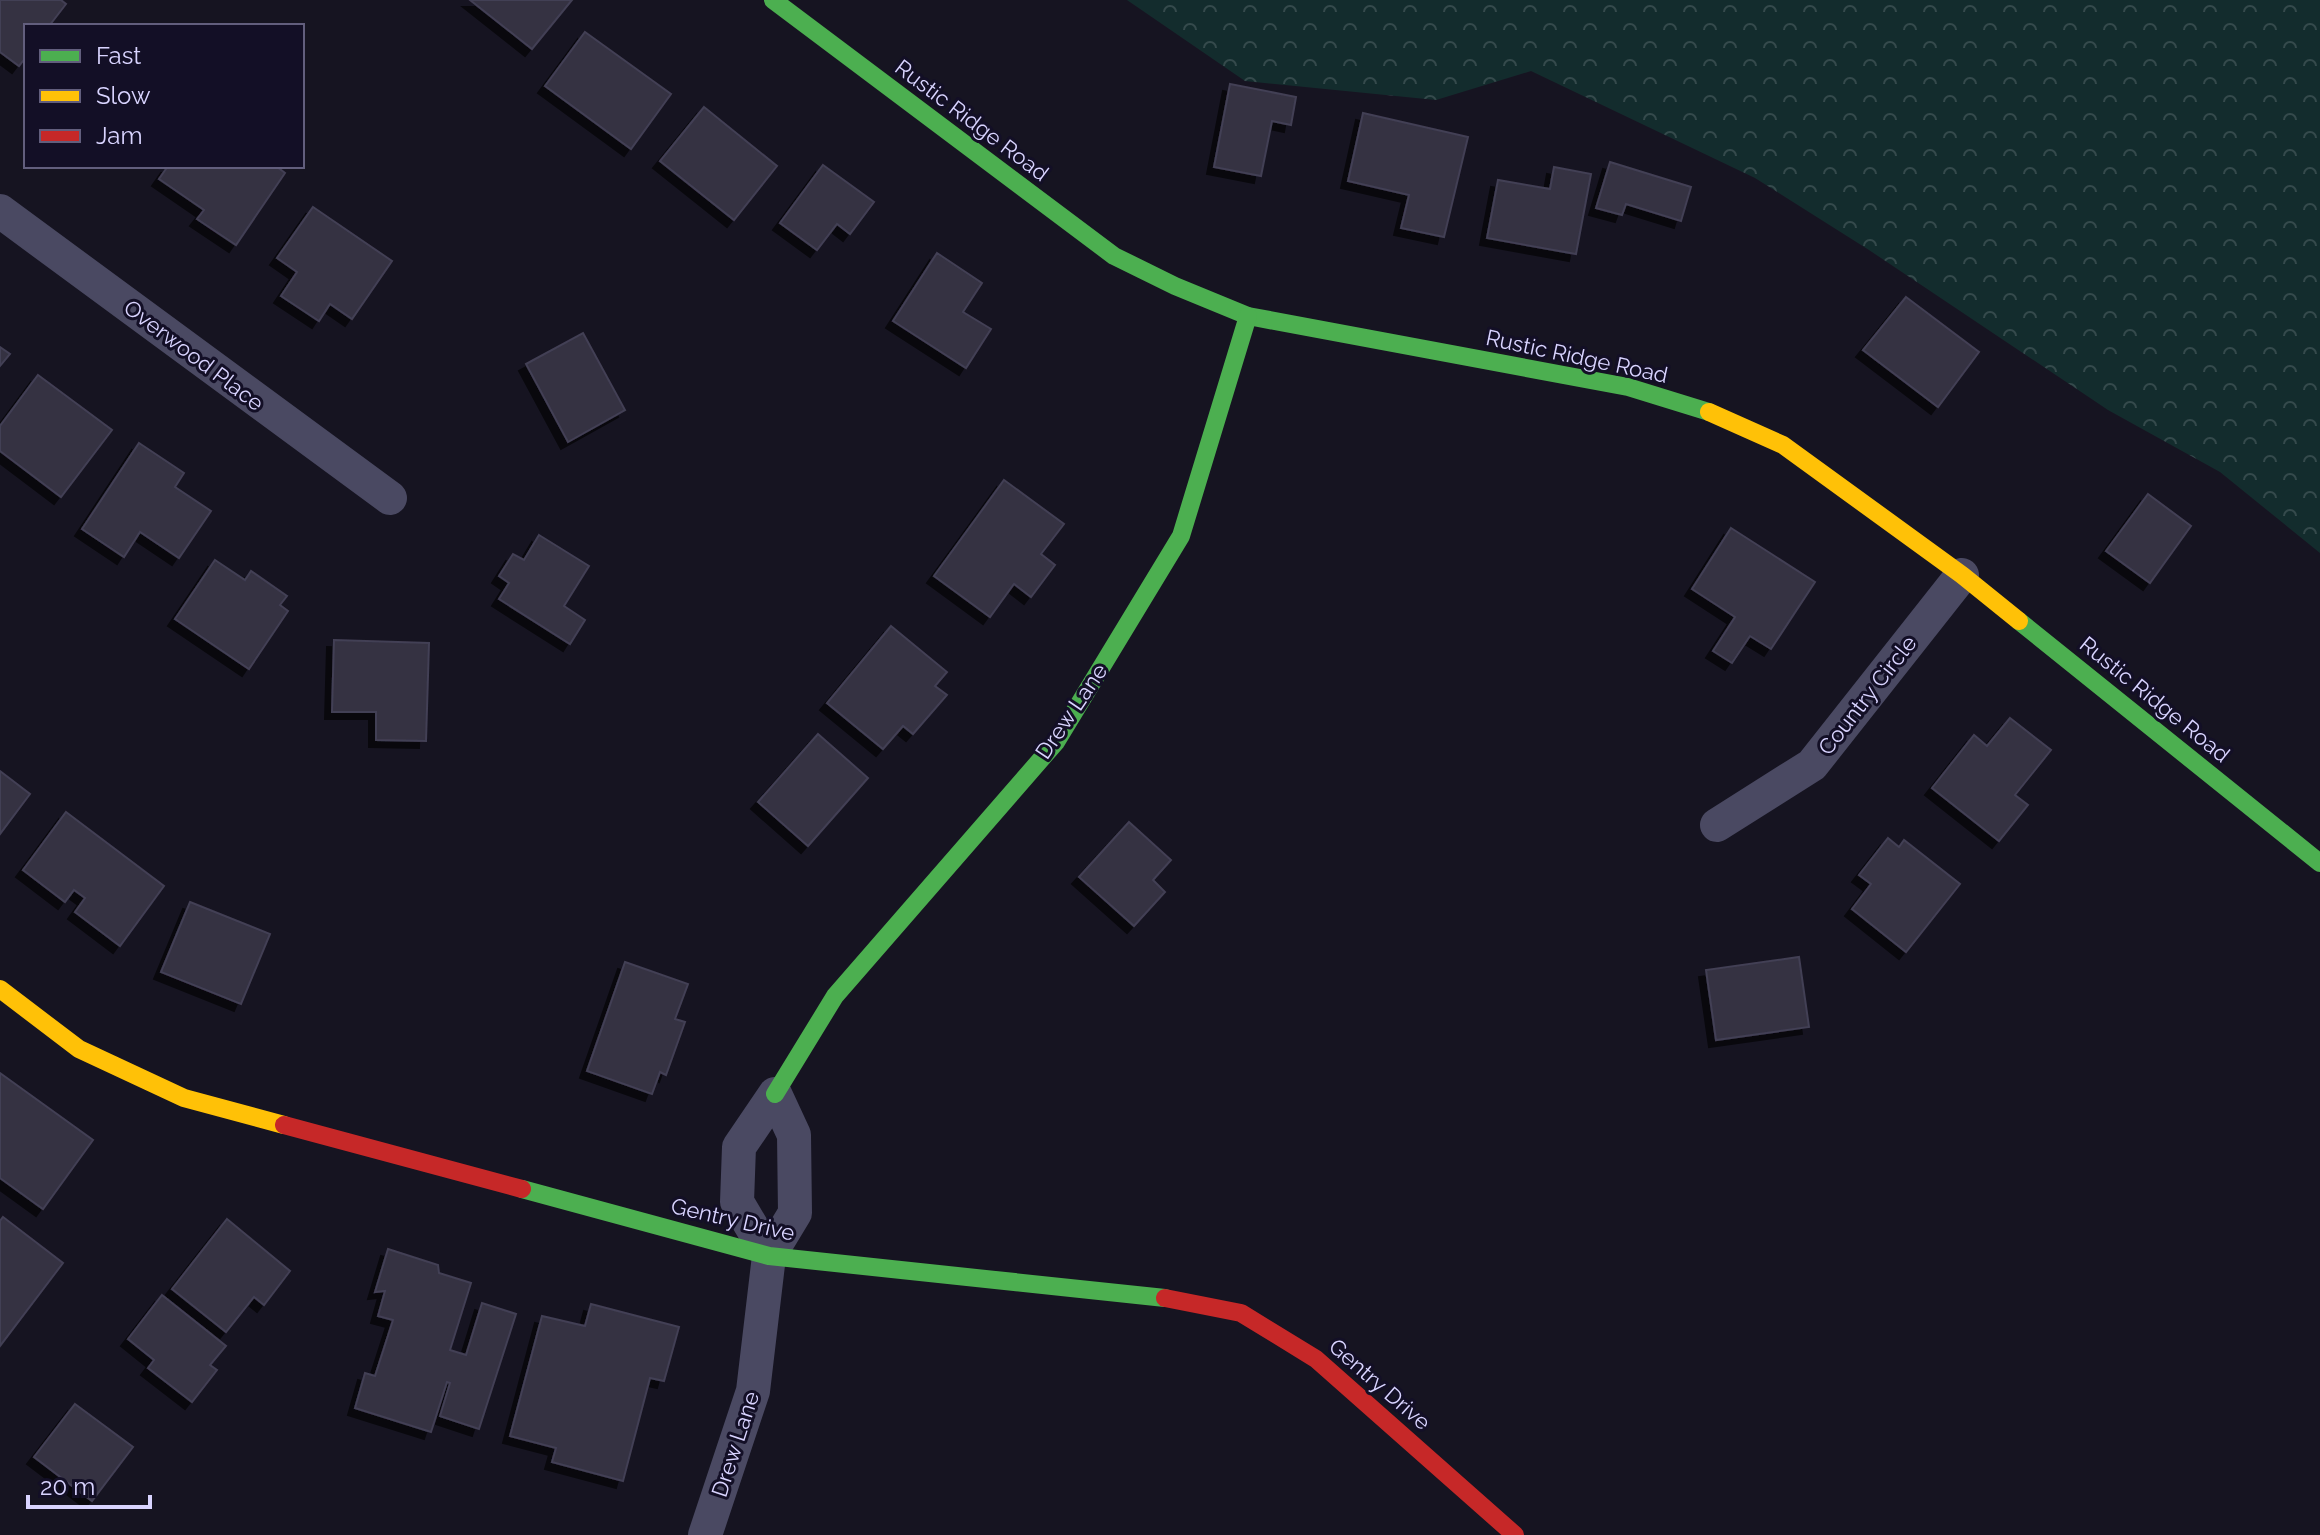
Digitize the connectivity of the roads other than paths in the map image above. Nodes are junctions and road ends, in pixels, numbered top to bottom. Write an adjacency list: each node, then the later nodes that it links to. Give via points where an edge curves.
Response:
1 (773, 0): 3 (street, Rustic Ridge Road, via 1114,256)
2 (0, 211): 4 (street, Overwood Place)
3 (1248, 316): 5 (street, Rustic Ridge Road, via 1628,387 1716,414 1783,445); 9 (street, Drew Lane, via 1181,536 1056,742 835,996)
4 (390, 498)
5 (1962, 575): 6 (street, Country Circle, via 1812,765); 7 (street, Rustic Ridge Road)
6 (1717, 825)
7 (2320, 863)
8 (0, 989): 10 (street, Gentry Drive, via 79,1049 184,1098)
9 (775, 1094): 10 (street, Drew Lane, via 794,1135 795,1213); 10 (street, Drew Lane, via 739,1147 737,1202)
10 (769, 1256): 11 (street, Drew Lane, via 753,1391); 12 (street, Gentry Drive, via 1157,1296 1241,1313 1316,1359)
11 (705, 1535)
12 (1515, 1535)

